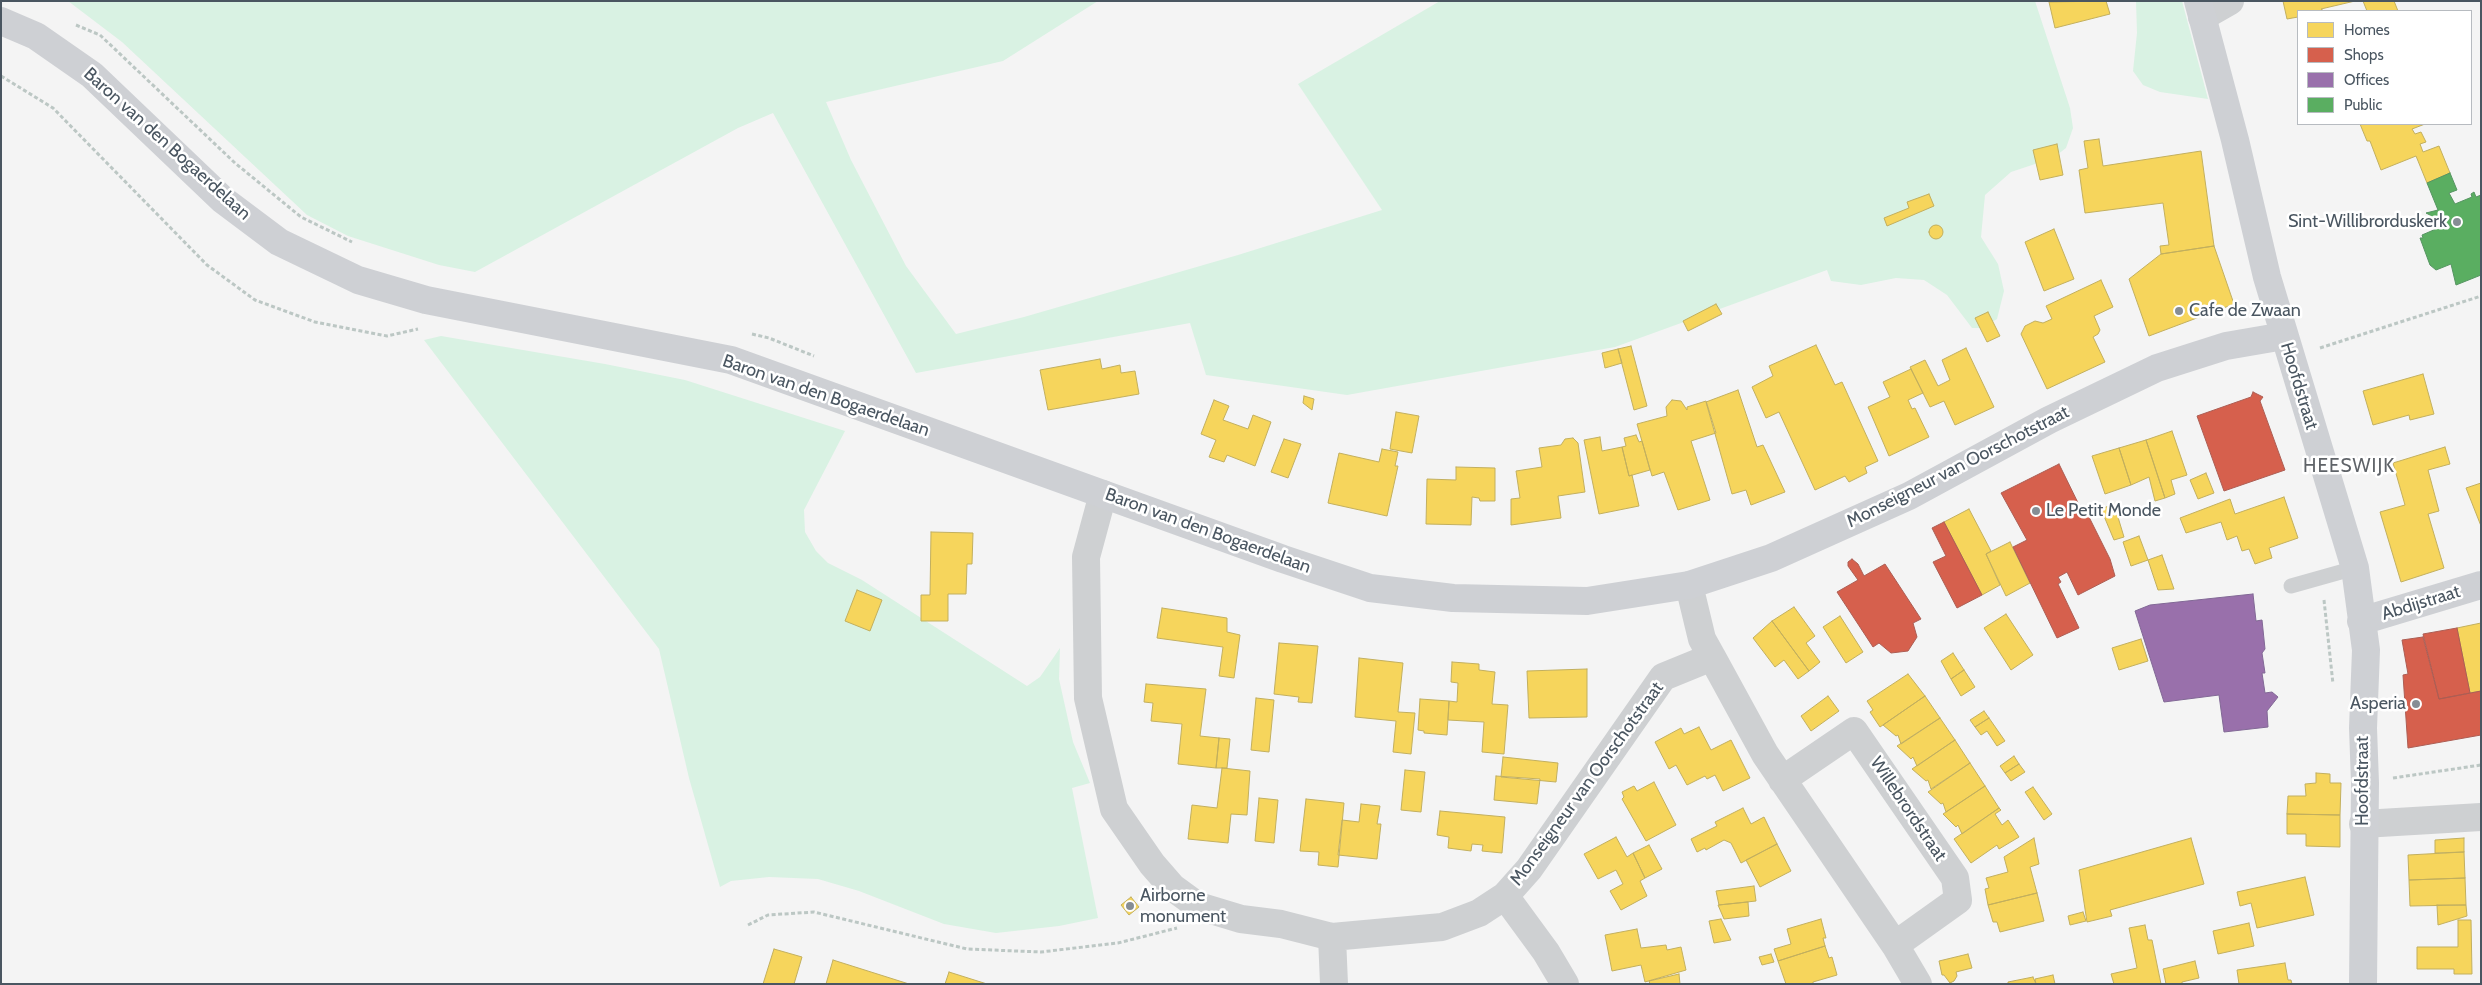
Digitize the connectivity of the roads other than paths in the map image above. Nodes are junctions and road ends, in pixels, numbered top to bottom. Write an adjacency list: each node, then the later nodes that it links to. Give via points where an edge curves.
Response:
1 (2230, 1): 2 (street)
2 (2200, 9): 4 (main road, Hoofdstraat)
3 (1, 21): 5 (main road, Baron van den Bogaerdelaan, via 36,36 92,75 223,200 279,242 358,280 426,300 731,360)
4 (2284, 336): 6 (main road, Hoofdstraat); 8 (main road, Monseigneur van Oorschotstraat, via 2226,346 2157,368 2048,420 1909,496 1771,558)
5 (1102, 494): 8 (main road, Baron van den Bogaerdelaan, via 1370,588 1453,598 1587,601); 16 (street, Monseigneur van Oorschotstraat, via 1086,558 1088,698 1114,809 1157,870 1172,887 1198,906 1241,919 1281,924)
6 (2355, 568): 9 (lane); 10 (main road, Hoofdstraat)
7 (2481, 585): 10 (main road, Abdijstraat)
8 (1689, 586): 11 (street, via 1702,639)
9 (2291, 586)
10 (2361, 621): 14 (main road, Hoofdstraat, via 2366,650)
11 (1712, 657): 12 (street); 15 (street, Monseigneur van Oorschotstraat, via 1663,677 1529,870)
12 (1782, 780): 17 (street); 17 (street, Willebrordstraat, via 1854,731 1955,878 1958,900)
13 (2481, 817): 14 (street)
14 (2363, 824): 21 (main road, Hoofdstraat)
15 (1506, 896): 16 (street, Monseigneur van Oorschotstraat, via 1478,913 1442,927); 19 (street)
16 (1332, 937): 18 (street)
17 (1895, 945): 20 (street)
18 (1334, 984)
19 (1565, 984)
20 (1918, 984)
21 (2363, 984)

